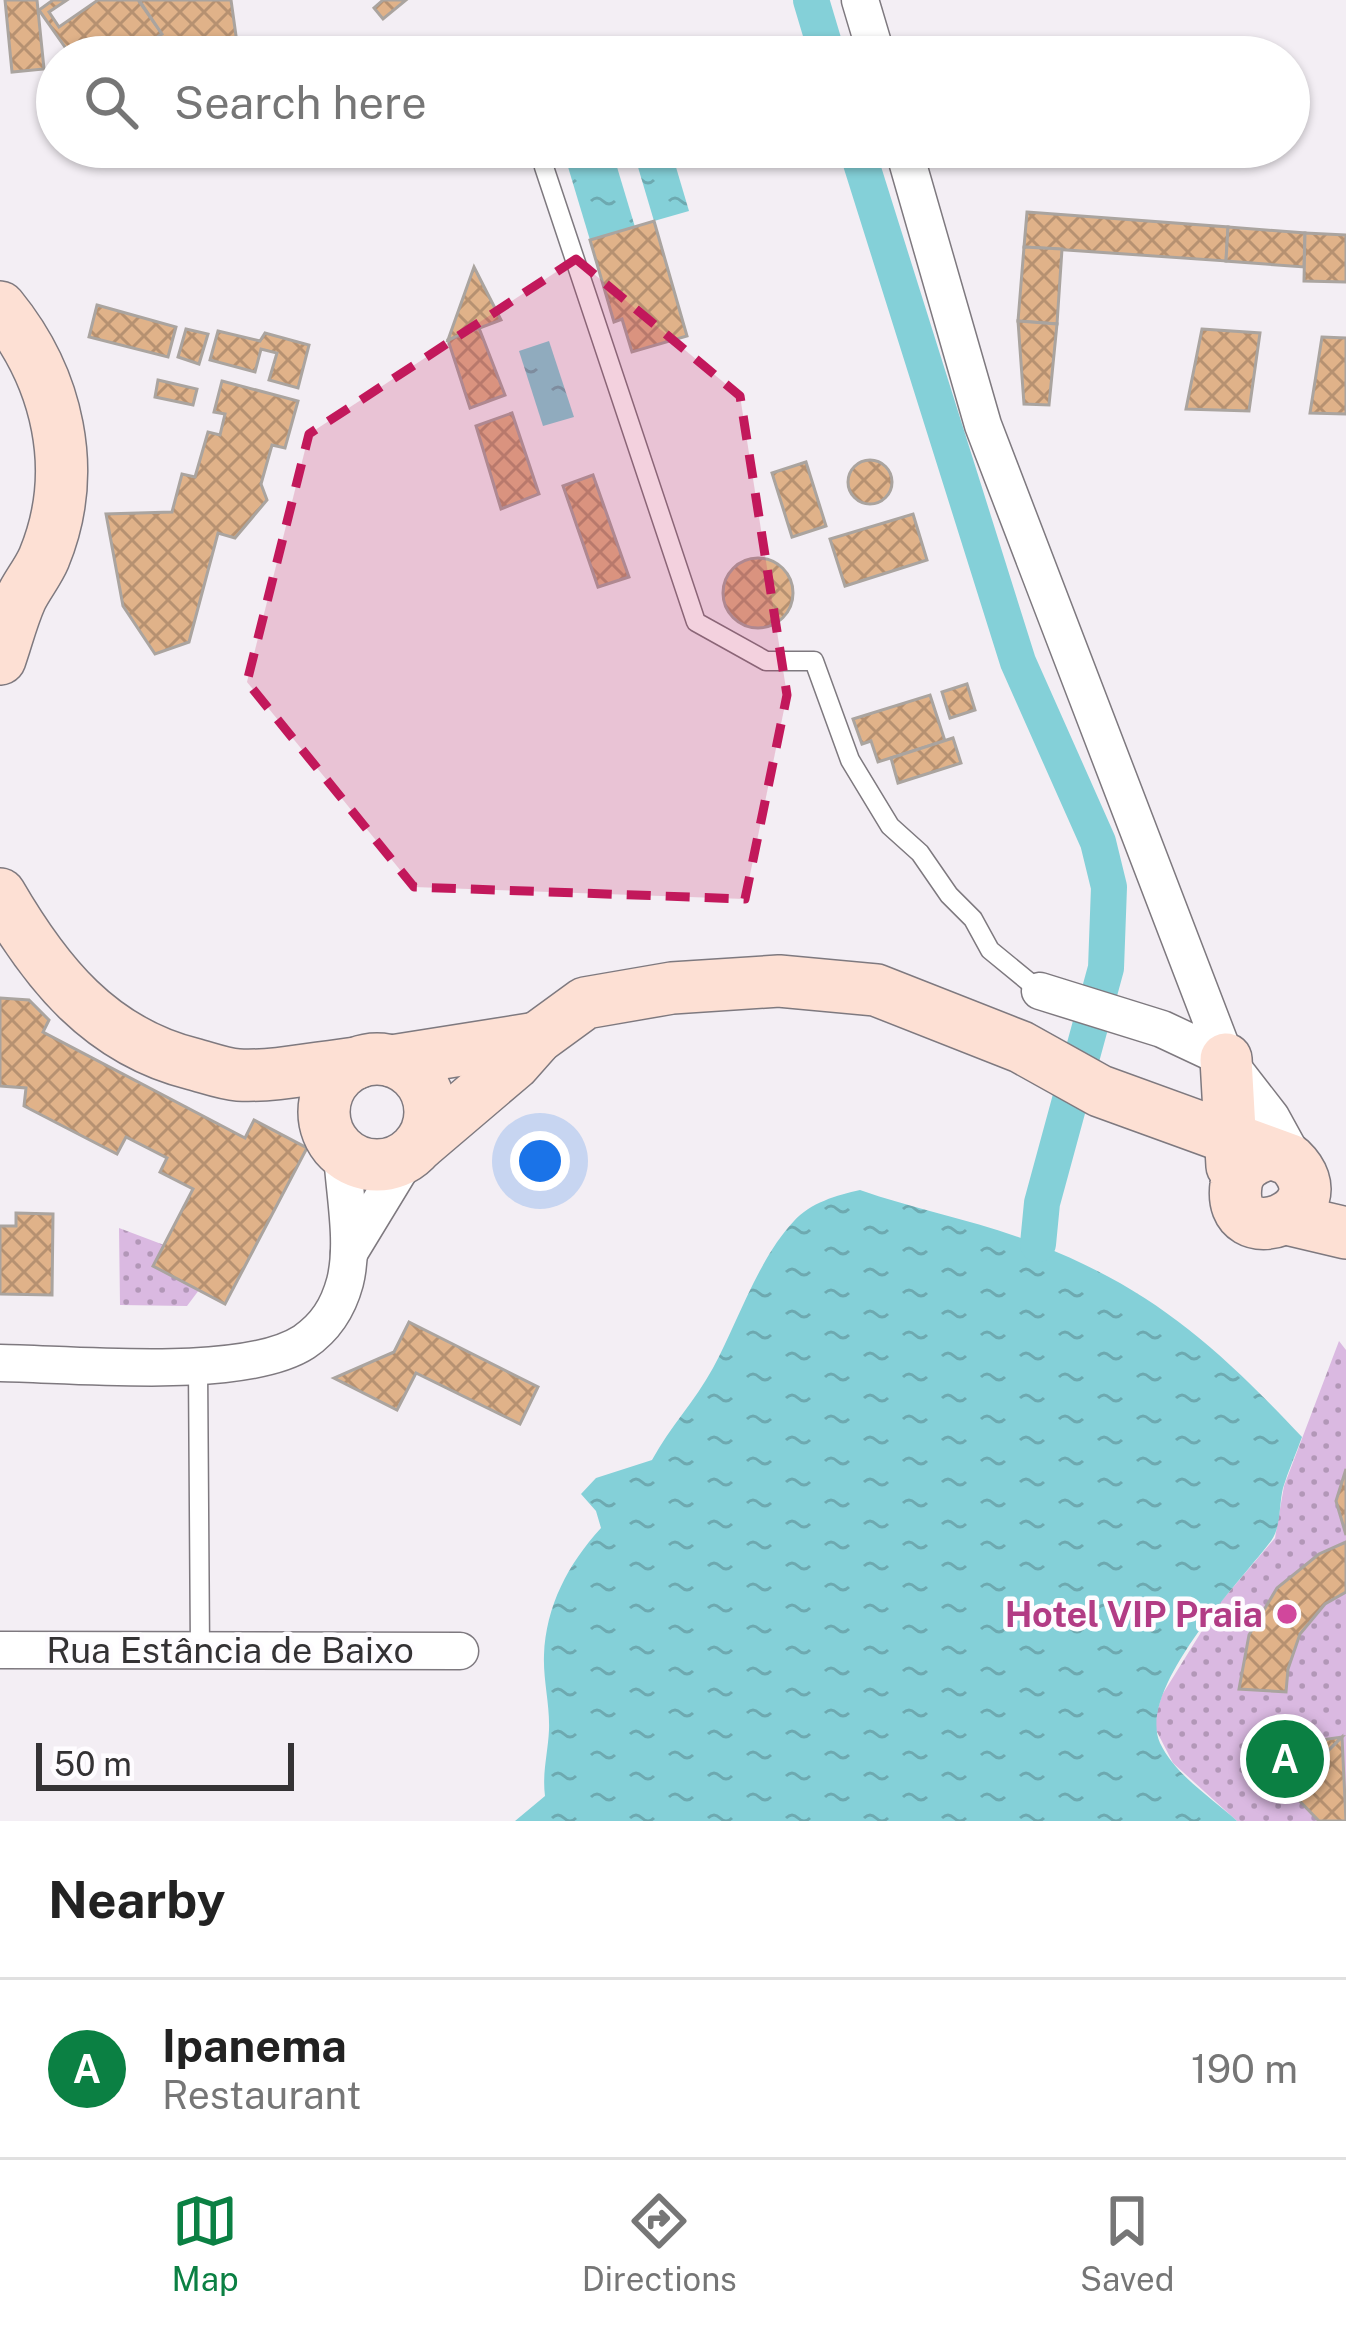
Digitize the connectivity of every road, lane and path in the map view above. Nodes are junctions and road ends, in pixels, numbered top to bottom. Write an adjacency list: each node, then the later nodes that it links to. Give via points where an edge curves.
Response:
1 (860, 0): 2 (street)
2 (871, 36)
3 (545, 168): 9 (lane, via 696,622 766,661 814,661 850,760 890,826 920,853 990,950)
4 (909, 168): 11 (street, via 983,425)
5 (0, 308): 6 (street, via 37,360 59,424 61,484 44,556)
6 (10, 593): 7 (street)
7 (0, 659)
8 (0, 894): 13 (street, via 50,970 91,1014 179,1061)
9 (1040, 991): 11 (street, via 1162,1029)
10 (537, 1038): 12 (street); 15 (street); 16 (street, via 585,1003 672,988 778,981 876,990 1021,1047)
11 (1226, 1059): 16 (street); 16 (street, via 1271,1117)
12 (374, 1062): 13 (street); 14 (street, via 330,1086 324,1103); 15 (street, via 407,1068 428,1095 431,1112)
13 (237, 1075): 14 (street)
14 (336, 1145): 15 (street, via 374,1165); 18 (street)
15 (414, 1150): 18 (street)
16 (1262, 1166): 16 (street, via 1269,1225 1236,1196); 17 (street)
17 (1346, 1233)
18 (349, 1253): 20 (street, via 333,1314 300,1345)
19 (0, 1364): 20 (street)
20 (198, 1366): 22 (lane)
21 (0, 1650): 22 (street, Rua Estância de Baixo)
22 (200, 1650): 23 (street, Rua Estância de Baixo)
23 (460, 1651)

